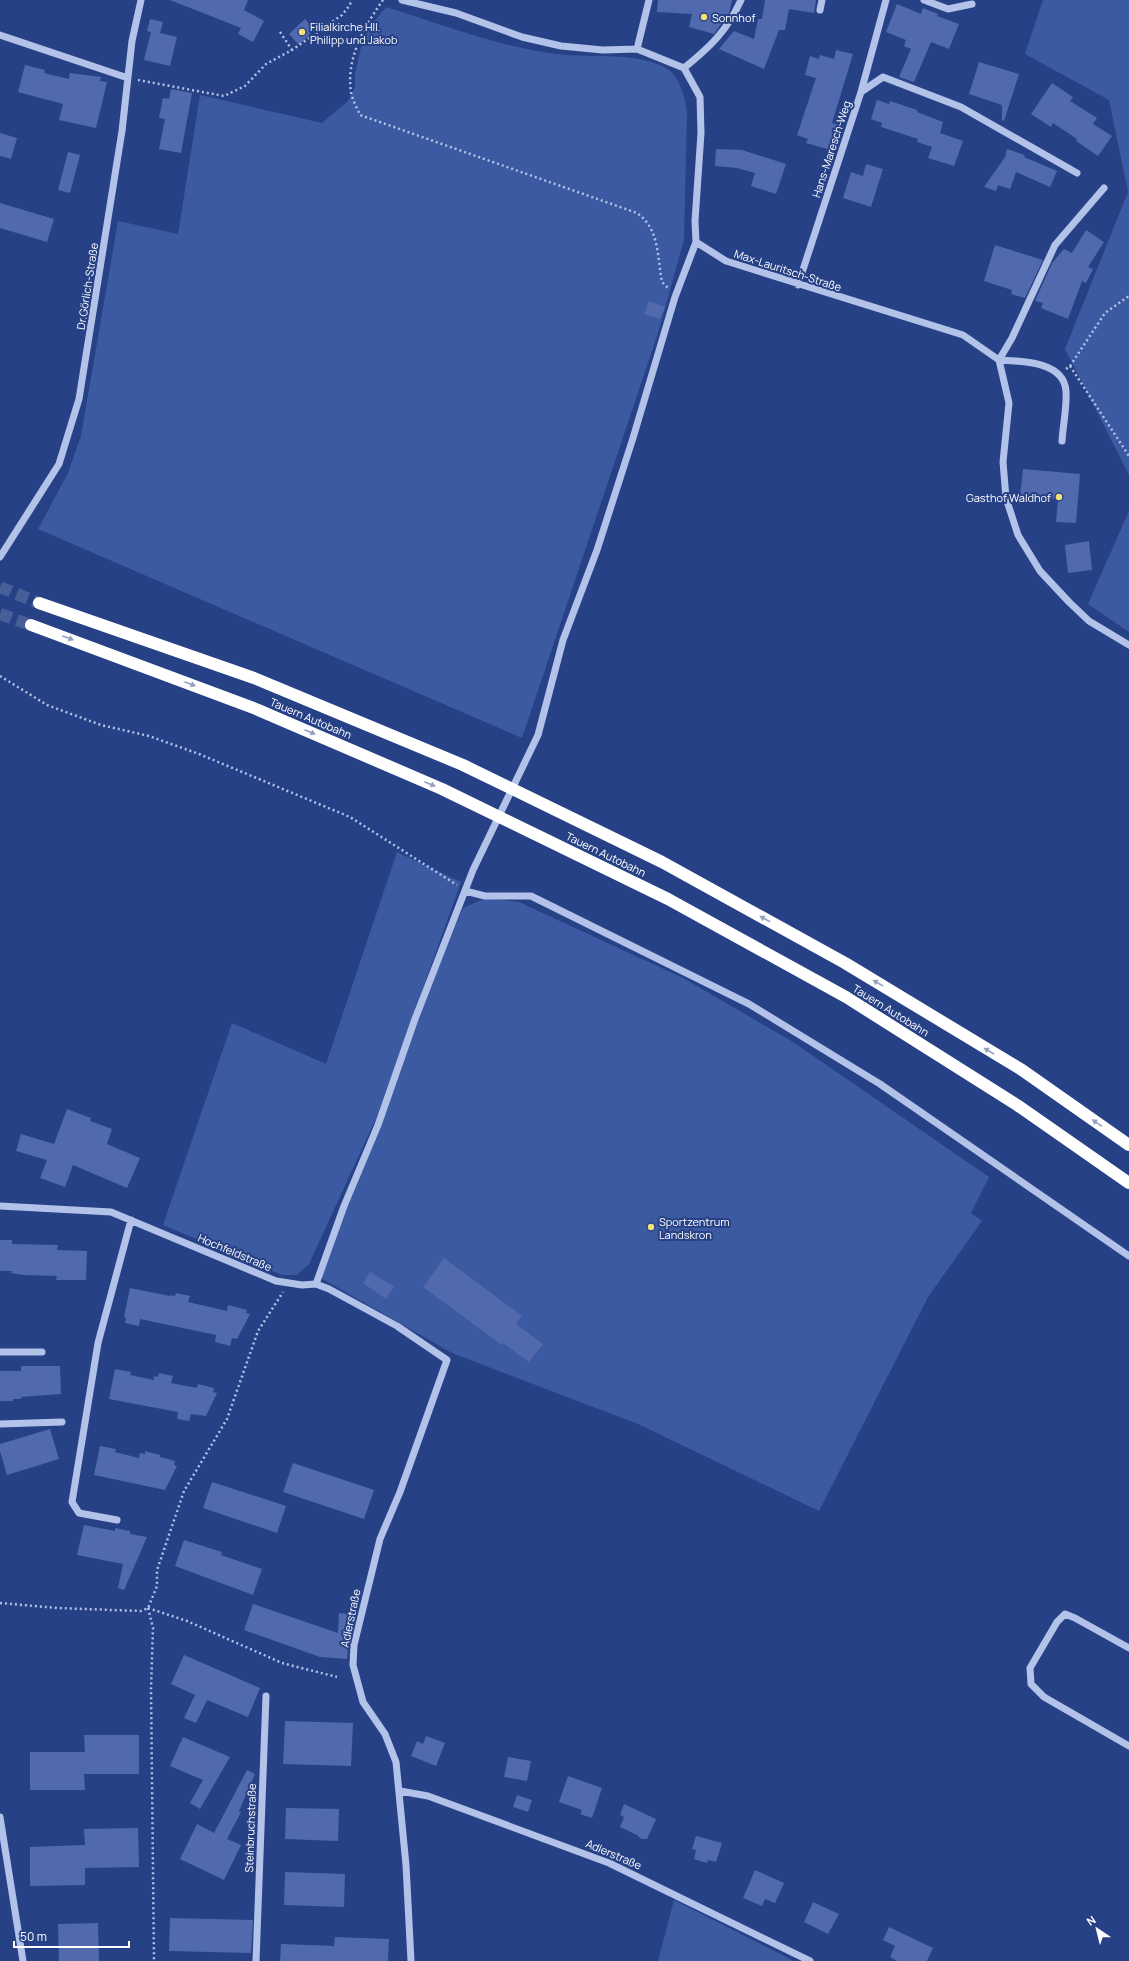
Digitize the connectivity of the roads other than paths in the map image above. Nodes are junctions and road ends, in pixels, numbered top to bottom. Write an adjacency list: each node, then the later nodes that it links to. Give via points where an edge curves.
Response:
1 (141, 0): 13 (street, Dr.Görlich-Straße, via 132,41)
2 (402, 0): 11 (street, via 456,13 522,37 561,46 603,50)
3 (649, 0): 11 (street)
4 (741, 0): 12 (street, via 730,22 704,52)
5 (822, 0): 9 (street)
6 (886, 0): 14 (street)
7 (924, 0): 8 (street, via 948,9)
8 (972, 4)
9 (820, 10)
10 (0, 35): 13 (street)
11 (637, 49): 12 (street)
12 (684, 68): 17 (street, via 700,97)
13 (128, 78): 21 (street, Dr.Görlich-Straße, via 122,132 79,398 59,464)
14 (861, 92): 15 (street, Hans-Maresch-Weg, via 883,77 961,107); 18 (street, Hans-Maresch-Weg)
15 (1076, 173)
16 (1104, 188): 19 (street, via 1054,245 1012,338)
17 (696, 242): 18 (street, Max-Lauritsch-Straße, via 726,261); 25 (street, via 675,297 597,550 563,640 538,735)
18 (798, 285): 19 (street, Max-Lauritsch-Straße, via 963,335)
19 (999, 360): 20 (street, via 1027,361 1051,369 1063,380 1066,391); 24 (street, via 1009,403 1003,462 1006,498 1018,535 1040,571 1069,602 1089,621)
20 (1062, 441)
21 (0, 557)
22 (39, 603): 26 (highway, Tauern Autobahn, one-way to 22, via 1022,1070 845,963 662,862 463,765 275,687)
23 (31, 625): 27 (highway, Tauern Autobahn, one-way to 27, via 256,709 442,789 668,899 846,997 1017,1105)
24 (1129, 645)
25 (465, 891): 30 (street, via 485,896 530,896 750,1004 880,1084); 31 (street)
26 (1129, 1145)
27 (1129, 1183)
28 (0, 1206): 29 (street, Hochfeldstraße, via 111,1212)
29 (131, 1220): 31 (street, Hochfeldstraße, via 276,1281 302,1285); 37 (street, via 98,1343 72,1502 79,1513)
30 (1129, 1256)
31 (316, 1284): 34 (street, Hochfeldstraße, via 329,1288 397,1326)
32 (0, 1352): 33 (street)
33 (42, 1352)
34 (447, 1360): 41 (street, Adlerstraße, via 400,1492 380,1539 354,1645 353,1665 363,1702 385,1734 393,1755)
35 (62, 1422): 36 (street)
36 (0, 1424)
37 (117, 1520)
38 (1129, 1648): 40 (street, via 1065,1614 1057,1622 1030,1668 1031,1684 1044,1698)
39 (266, 1696): 44 (street, Steinbruchstraße)
40 (1129, 1746)
41 (400, 1791): 45 (street, Adlerstraße); 46 (street, Adlerstraße, via 428,1796 609,1863)
42 (0, 1818): 43 (street)
43 (23, 1961)
44 (256, 1961)
45 (410, 1961)
46 (810, 1961)

